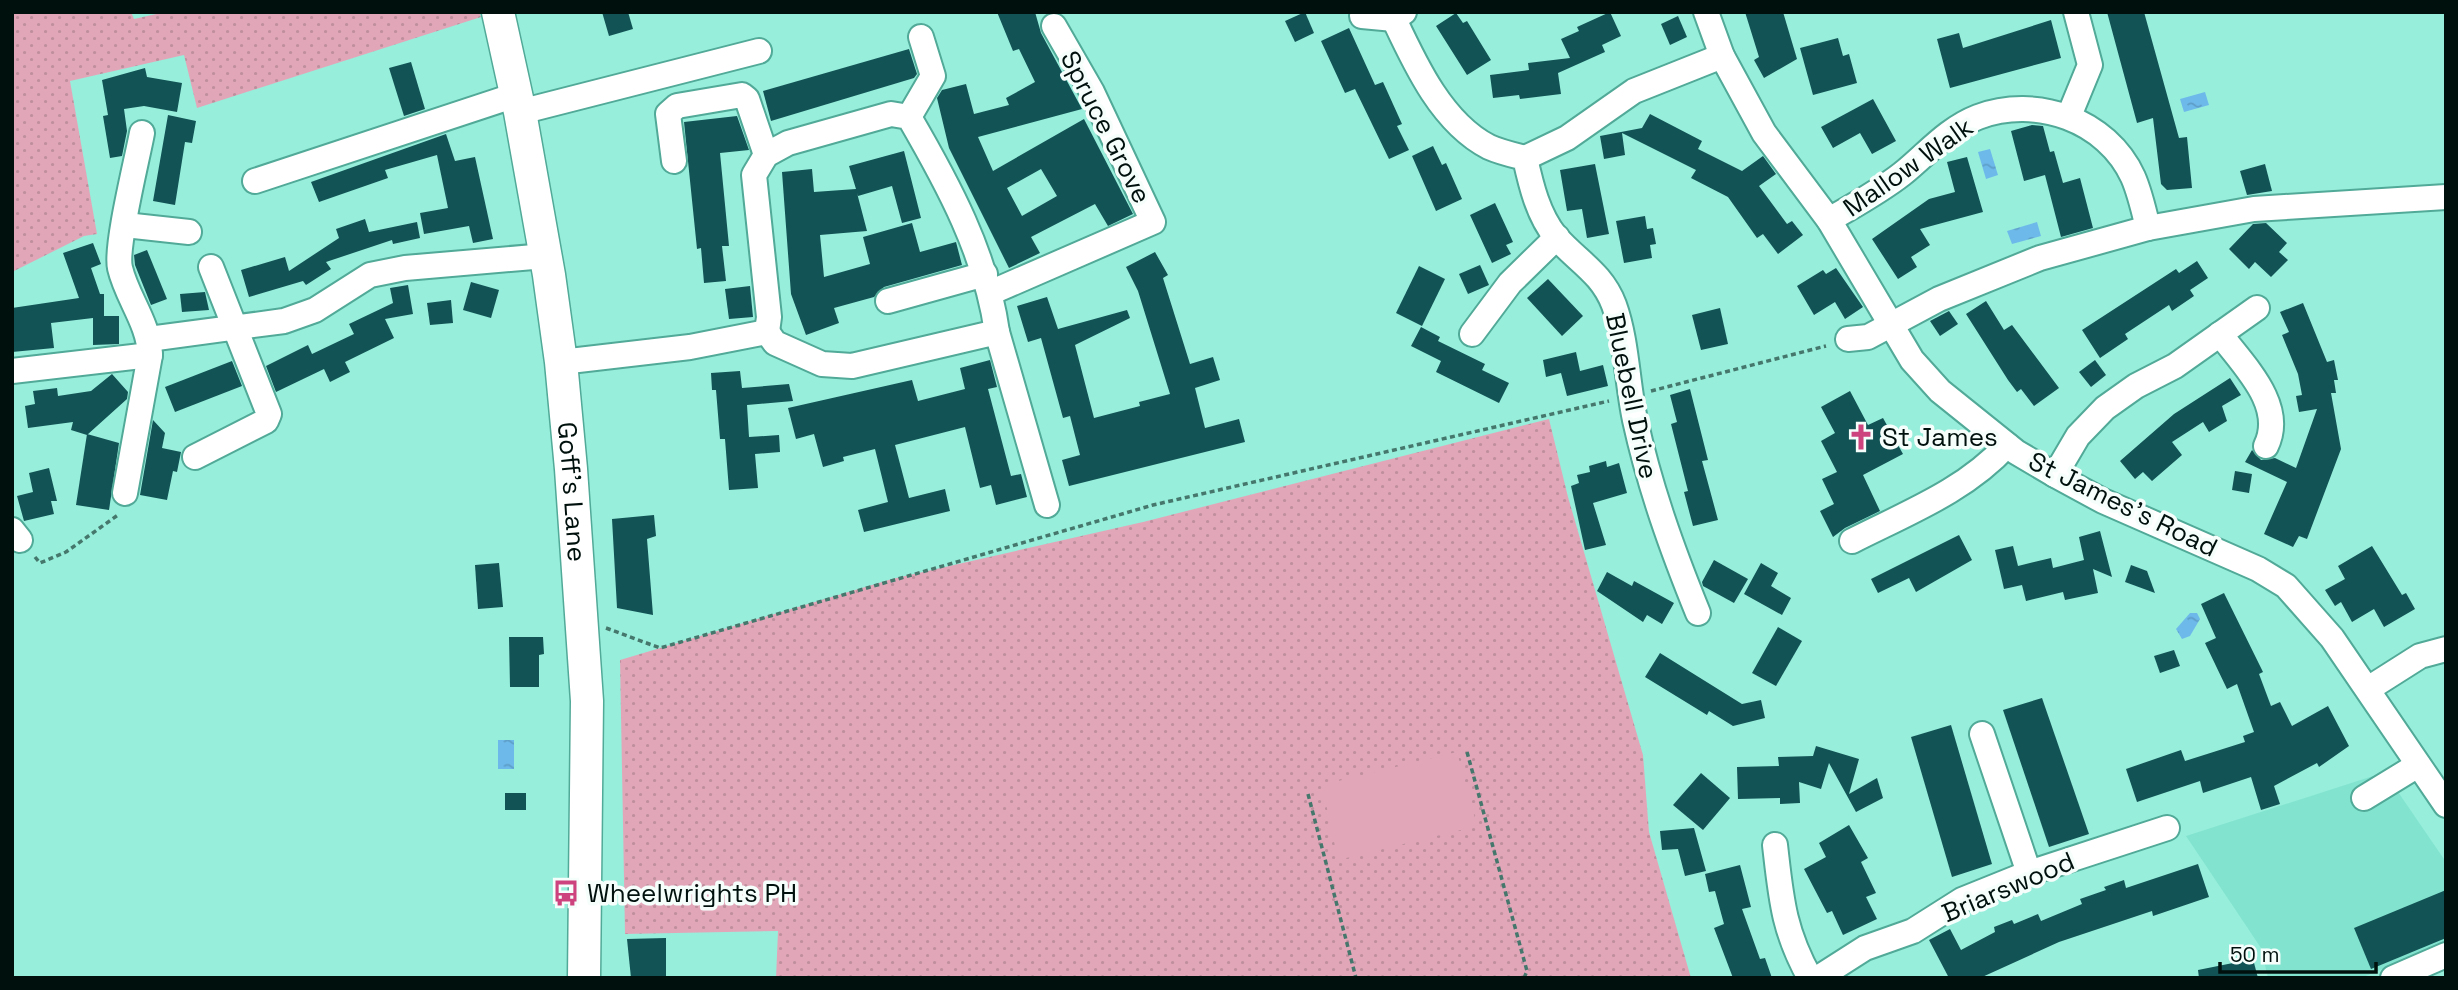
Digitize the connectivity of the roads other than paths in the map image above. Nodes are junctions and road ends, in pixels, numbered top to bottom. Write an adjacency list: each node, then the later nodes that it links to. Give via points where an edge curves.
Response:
1 (498, 12): 10 (main road, Goff's Lane)
2 (1706, 12): 9 (street, St James's Road)
3 (2076, 12): 11 (street, via 2090,65)
4 (1362, 16): 5 (street)
5 (1399, 16): 15 (street, via 1415,64 1456,120 1490,148)
6 (1054, 26): 26 (street, Spruce Grove, via 1093,92 1153,222)
7 (921, 37): 12 (street, via 933,76)
8 (760, 51): 10 (street)
9 (1721, 56): 15 (street, via 1634,91 1567,138); 19 (street, St James's Road, via 1764,133)
10 (518, 104): 17 (street); 24 (main road, Goff's Lane)
11 (2069, 116): 19 (street, Mallow Walk, via 2022,108 1978,117 1937,142 1902,174); 21 (street, Mallow Walk, via 2118,153 2132,176)
12 (909, 117): 14 (street, via 891,114 788,143); 26 (street, via 934,160)
13 (142, 133): 20 (street)
14 (766, 155): 16 (street, via 742,95 677,106 668,114); 31 (street, via 754,176)
15 (1525, 158): 23 (street, Bluebell Drive, via 1532,191)
16 (674, 162)
17 (255, 181)
18 (2446, 197): 21 (street, via 2254,209)
19 (1829, 220): 29 (street, St James's Road)
20 (125, 225): 22 (street); 36 (street, via 119,245 120,267)
21 (2148, 229): 29 (street, via 1989,277)
22 (189, 232)
23 (1556, 237): 33 (street, via 1510,283); 46 (street, Bluebell Drive, via 1576,252 1609,292 1661,522)
24 (545, 256): 30 (street, via 370,275 315,310 284,321); 37 (main road, Goff's Lane)
25 (211, 267): 30 (street)
26 (988, 283): 27 (street); 32 (street)
27 (888, 301)
28 (2257, 308): 34 (street)
29 (1893, 326): 35 (street); 39 (street, St James's Road, via 1912,360 1940,391)
30 (232, 327): 36 (street); 41 (street, via 269,414 266,421)
31 (767, 332): 32 (street, via 775,343 822,364 852,366); 37 (street)
32 (998, 332): 44 (street)
33 (1472, 334)
34 (2220, 334): 40 (street, via 2269,406 2271,437); 42 (street, via 2105,408 2078,436)
35 (1848, 339)
36 (150, 347): 38 (street); 43 (street)
37 (561, 362): 57 (main road, Goff's Lane, via 587,701)
38 (12, 371)
39 (2007, 445): 42 (street, St James's Road); 45 (street, via 1980,472 1953,489)
40 (2266, 446)
41 (195, 457)
42 (2055, 475): 48 (street, St James's Road, via 2286,586 2332,638)
43 (125, 494)
44 (1047, 505)
45 (1852, 541)
46 (1698, 613)
47 (2446, 649): 48 (street, via 2420,656)
48 (2368, 689): 50 (street, St James's Road)
49 (1982, 734): 55 (street)
50 (2418, 765): 51 (street); 52 (street, St James's Road)
51 (2364, 799)
52 (2446, 805)
53 (2167, 828): 55 (street, Briarswood)
54 (1775, 845): 58 (street, via 1786,926)
55 (2029, 873): 59 (street, Briarswood, via 1962,900 1913,931 1865,948)
56 (2446, 956): 60 (street)
57 (584, 978)
58 (1810, 978)
59 (1818, 978)
60 (2393, 978)

